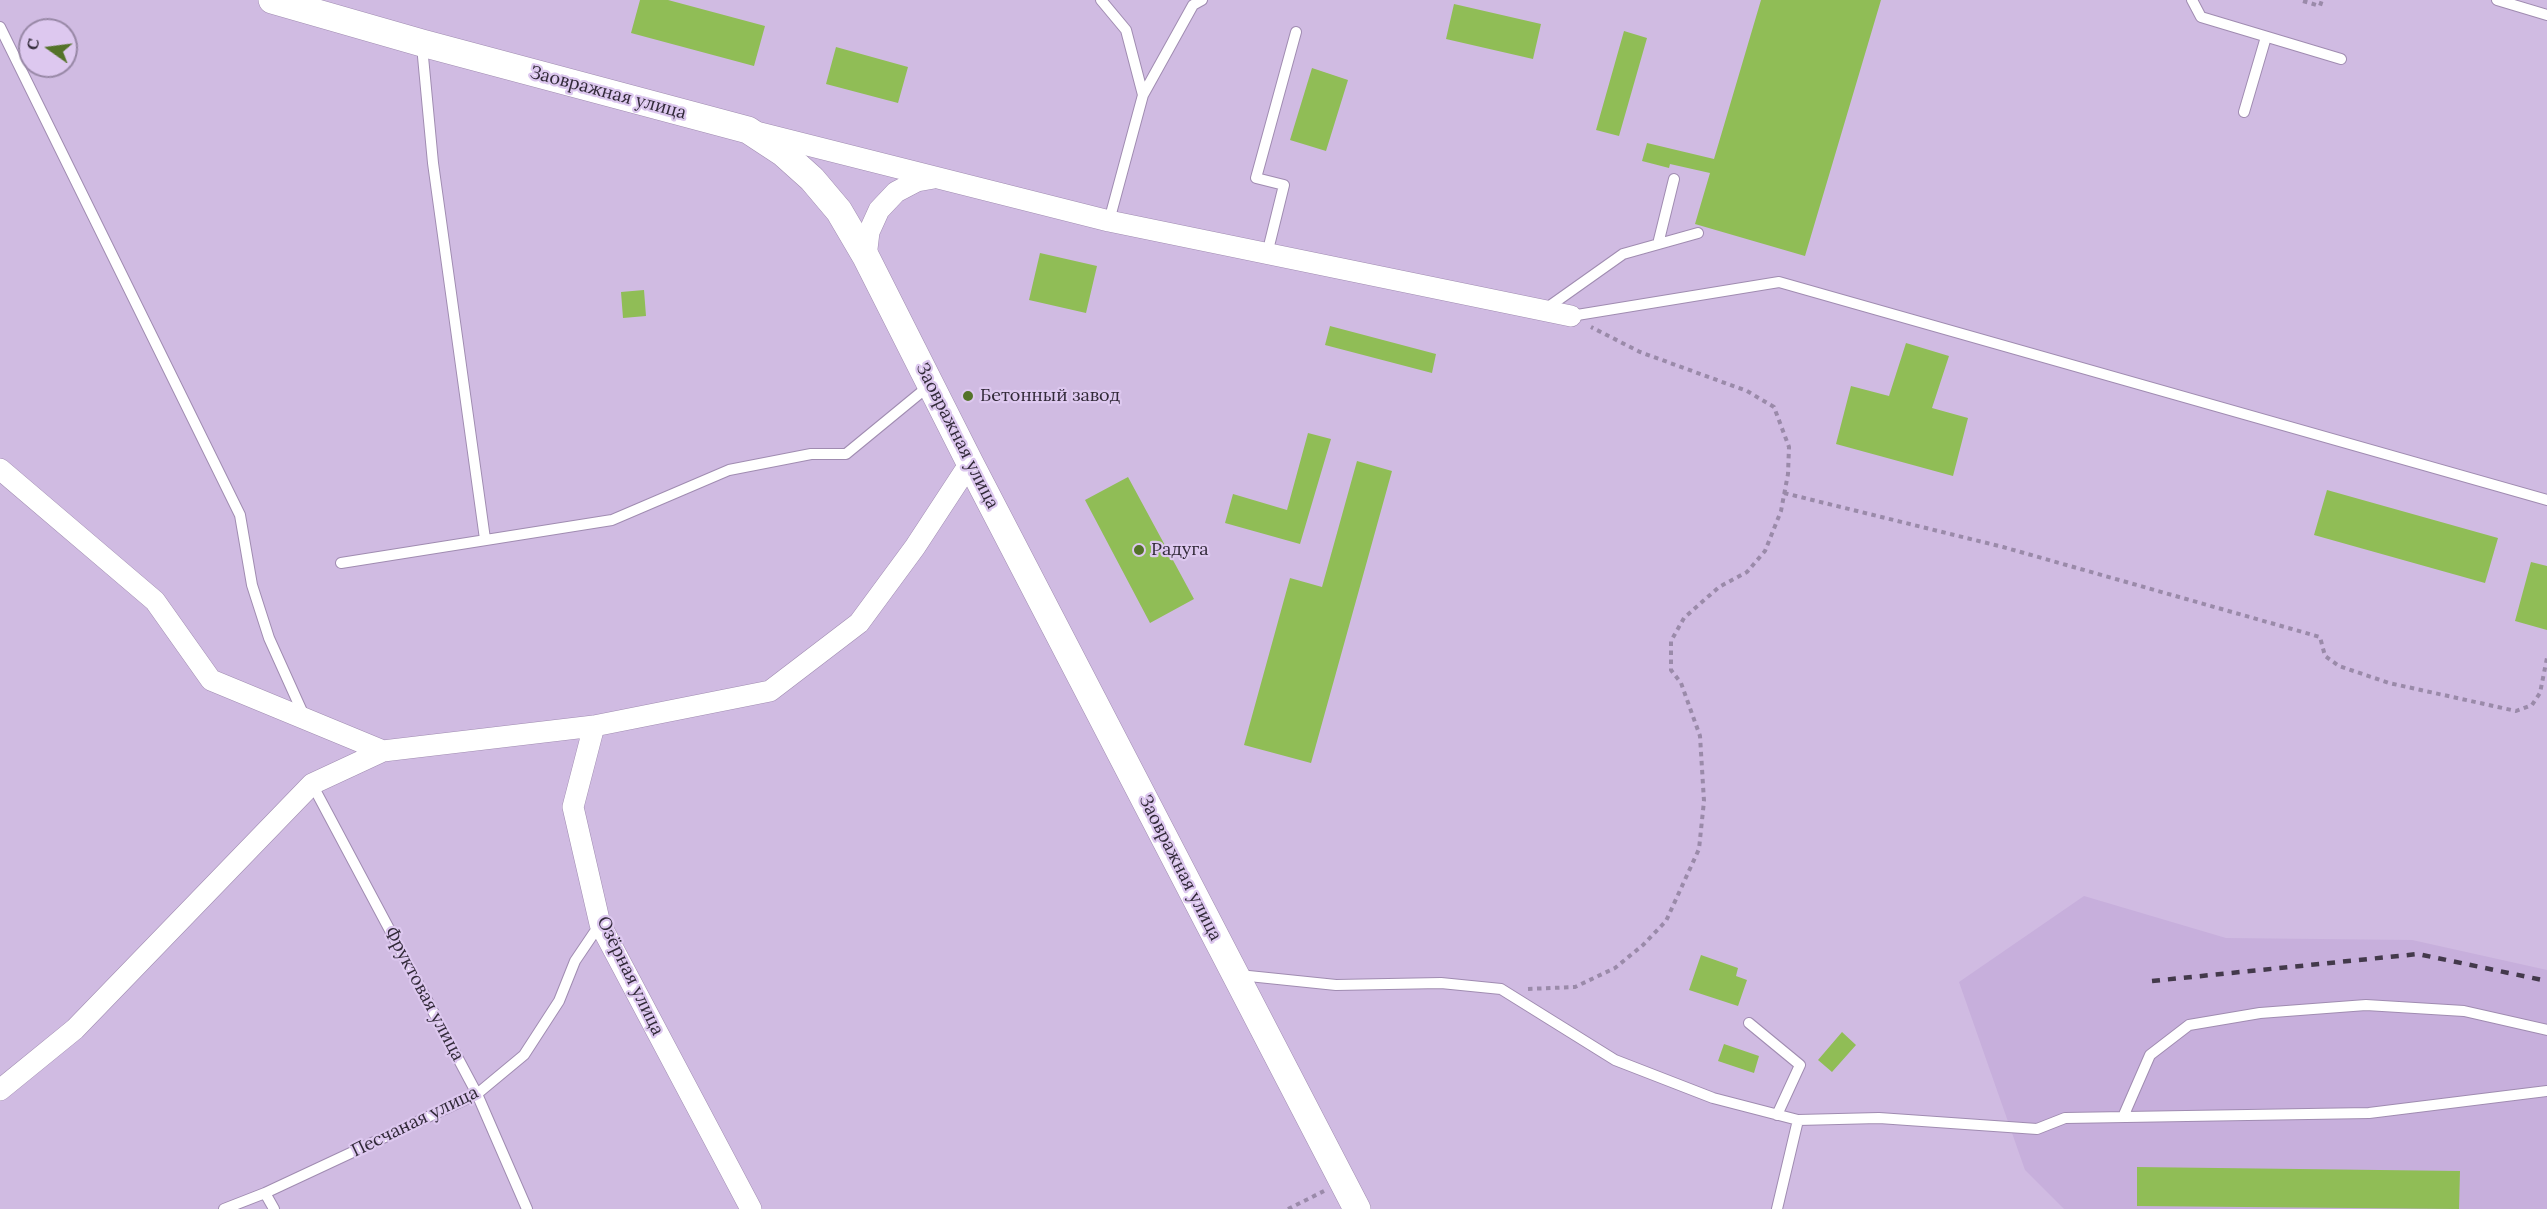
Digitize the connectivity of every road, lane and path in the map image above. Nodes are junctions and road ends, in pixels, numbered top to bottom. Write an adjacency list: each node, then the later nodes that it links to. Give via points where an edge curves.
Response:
1 (272, 0): 12 (street, Заовражная улица)
2 (1101, 0): 14 (lane, via 1126,30)
3 (1202, 0): 14 (lane, via 1193,5)
4 (2192, 0): 11 (lane, via 2201,17)
5 (2322, 0): 7 (path, via 2320,6)
6 (2497, 0): 8 (lane)
7 (2303, 1)
8 (2547, 15)
9 (0, 27): 34 (lane, via 240,515 252,585 269,638)
10 (1296, 32): 22 (lane, via 1256,178 1284,185)
11 (2266, 37): 13 (lane); 15 (lane)
12 (422, 43): 16 (street, Заовражная улица); 31 (lane, via 433,163)
13 (2341, 59)
14 (1143, 95): 19 (lane)
15 (2244, 112)
16 (748, 130): 17 (street); 23 (street, Заовражная улица, via 783,153 812,179 839,211)
17 (937, 178): 19 (street); 23 (street, via 917,181 896,192 879,210 869,232)
18 (1674, 179): 21 (lane)
19 (1109, 221): 22 (street)
20 (1698, 233): 21 (lane)
21 (1658, 244): 24 (lane, via 1623,254)
22 (1267, 254): 24 (street)
23 (866, 257): 26 (street, Заовражная улица)
24 (1544, 310): 25 (street)
25 (1571, 316): 29 (path, via 1640,352 1747,391 1774,407 1789,447); 30 (lane, via 1779,282)
26 (930, 385): 27 (street, Заовражная улица); 31 (lane, via 846,454 811,454 729,470 612,520)
27 (970, 463): 35 (street, via 860,623 770,691); 39 (street, Заовражная улица)
28 (0, 469): 34 (street, via 154,601 211,680)
29 (1784, 494): 33 (path, via 2003,547 2320,637 2325,657 2339,666 2389,683 2516,711 2532,705 2540,693); 40 (path, via 1765,551 1747,572 1719,587 1684,618 1671,641 1671,670 1681,683 1700,736 1704,801 1699,849 1666,921 1615,968 1575,987)
30 (2547, 500)
31 (485, 539): 32 (lane)
32 (341, 563)
33 (2547, 658)
34 (305, 718): 36 (street)
35 (594, 726): 36 (street); 38 (street, Озёрная улица, via 573,807)
36 (383, 751): 37 (street)
37 (312, 784): 43 (street, via 75,1029); 45 (lane, Фруктовая улица)
38 (600, 924): 45 (lane, Песчаная улица, via 575,961 560,1001 524,1055); 54 (street, Озёрная улица)
39 (1236, 975): 40 (lane, via 1336,985 1441,983); 49 (street, Заовражная улица)
40 (1501, 990): 46 (lane, via 1615,1060 1713,1098)
41 (1749, 1023): 46 (lane, via 1800,1065)
42 (2547, 1030): 47 (lane, via 2464,1011 2366,1005 2260,1013 2189,1025 2150,1055)
43 (0, 1089)
44 (2547, 1091): 47 (lane, via 2369,1113)
45 (477, 1094): 50 (lane, Песчаная улица); 53 (lane, Фруктовая улица)
46 (1777, 1115): 48 (lane)
47 (2123, 1117): 48 (lane, via 2065,1118 2037,1129 1879,1118)
48 (1798, 1120): 57 (lane)
49 (1343, 1182): 55 (path); 56 (street, Заовражная улица)
50 (266, 1193): 51 (lane, Песчаная улица); 52 (lane)
51 (224, 1209)
52 (274, 1209)
53 (527, 1209)
54 (751, 1209)
55 (1288, 1209)
56 (1358, 1209)
57 (1777, 1209)

